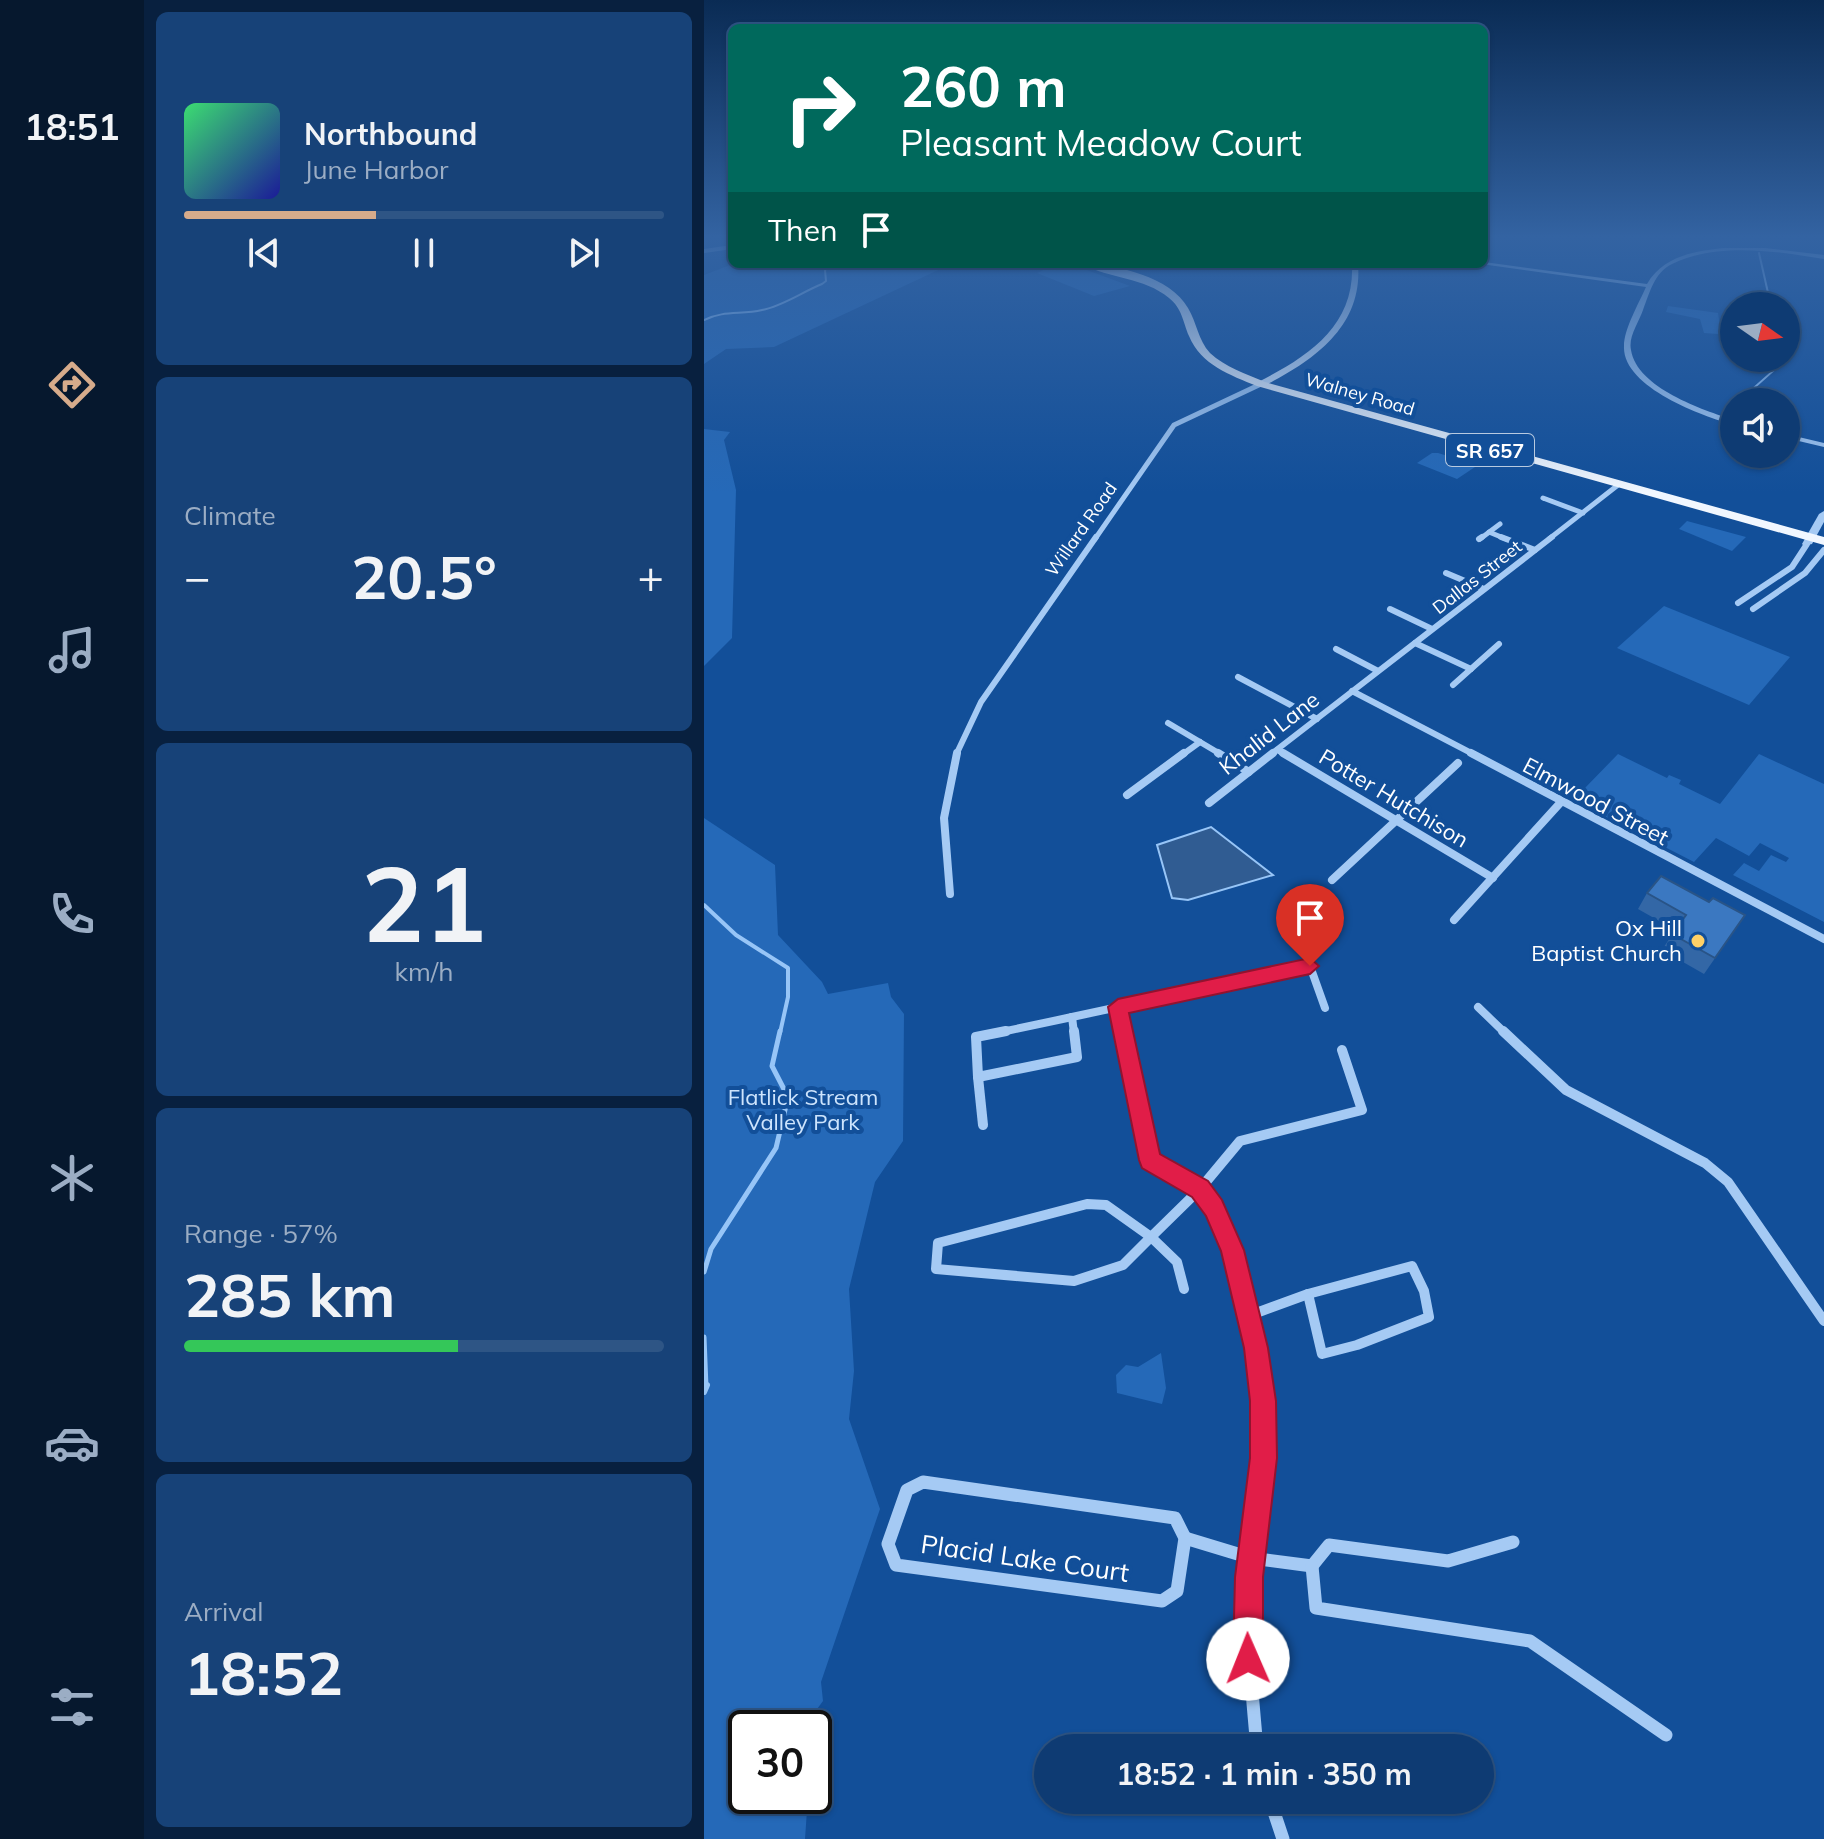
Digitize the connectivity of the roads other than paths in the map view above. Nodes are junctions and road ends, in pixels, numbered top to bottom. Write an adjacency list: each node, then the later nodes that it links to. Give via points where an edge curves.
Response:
1 (1190, 321): 4 (main road, Walney Road / SR 657, via 1204,353)
2 (1341, 321): 4 (main road, Willard Road, via 1304,358)
3 (1636, 321): 5 (street, via 1628,342 1632,362 1662,391)
4 (1261, 384): 8 (main road, Walney Road / SR 657); 44 (street, Willard Road, via 1185,417 1169,430 981,702 960,741 944,797)
5 (1720, 417)
6 (1800, 439): 7 (street)
7 (1824, 445)
8 (1618, 485): 10 (street, Dallas Street); 15 (main road, Walney Road / SR 657)
9 (1543, 498): 10 (street)
10 (1583, 513): 16 (street, Dallas Street)
11 (1824, 514): 15 (street)
12 (1500, 524): 13 (street)
13 (1489, 532): 14 (street); 16 (street)
14 (1479, 539)
15 (1814, 541): 17 (main road, Walney Road / SR 657); 20 (street, via 1792,567)
16 (1535, 550): 19 (street, Dallas Street)
17 (1824, 550): 22 (street, via 1805,573)
18 (1446, 573): 19 (street)
19 (1484, 589): 23 (street, Dallas Street)
20 (1738, 603)
21 (1390, 609): 23 (street)
22 (1753, 609)
23 (1432, 629): 24 (street, Dallas Street)
24 (1415, 643): 27 (street); 28 (street, Dallas Street)
25 (1499, 644): 27 (street)
26 (1336, 649): 28 (street)
27 (1471, 669): 30 (street)
28 (1378, 671): 31 (street, Dallas Street)
29 (1238, 677): 32 (street)
30 (1453, 685)
31 (1352, 691): 32 (street, Khalid Lane); 39 (street, Elmwood Street)
32 (1317, 719): 35 (street, Khalid Lane)
33 (1168, 723): 34 (street)
34 (1200, 742): 37 (street); 38 (street)
35 (1277, 750): 37 (street, Khalid Lane); 41 (street, Potter Hutchison)
36 (1458, 763): 41 (street)
37 (1249, 772): 40 (street, Khalid Lane)
38 (1127, 795)
39 (1561, 802): 42 (street); 46 (street, Elmwood Street)
40 (1209, 803)
41 (1396, 820): 42 (street, Potter Hutchison); 43 (street)
42 (1493, 878): 45 (street)
43 (1332, 880)
44 (950, 894)
45 (1454, 920)
46 (1824, 939)
47 (1118, 1007): 49 (street, via 1310,966); 50 (street); 54 (street, via 1150,1160)
48 (1478, 1007): 59 (street, via 1566,1090 1705,1163 1728,1182)
49 (1325, 1008)
50 (1072, 1016): 52 (street, via 976,1037); 52 (street, via 1077,1057)
51 (1342, 1050): 54 (street, via 1362,1110 1240,1141)
52 (978, 1077): 53 (street)
53 (983, 1125)
54 (1200, 1189): 55 (street); 58 (street, via 1225,1228)
55 (1153, 1238): 55 (street, via 1123,1265 1074,1281 936,1269 938,1243 1087,1204 1106,1205); 56 (street, via 1177,1262)
56 (1184, 1289)
57 (1308, 1294): 57 (street, via 1322,1354 1429,1317 1412,1266); 58 (street)
58 (1248, 1316): 62 (street, via 1263,1412 1261,1490)
59 (1824, 1321)
60 (1185, 1538): 60 (street, Placid Lake Court, via 1175,1518 923,1482 907,1490 888,1544 896,1565 1162,1601 1177,1591); 62 (street, Placid Lake Court)
61 (1513, 1542): 63 (street, via 1448,1561 1329,1545)
62 (1251, 1558): 63 (street, Placid Lake Court); 64 (street, via 1247,1638)
63 (1312, 1566): 65 (street, via 1316,1608 1530,1641)
64 (1256, 1734)
65 (1666, 1735)
66 (1275, 1814): 67 (street)
67 (1283, 1839)

